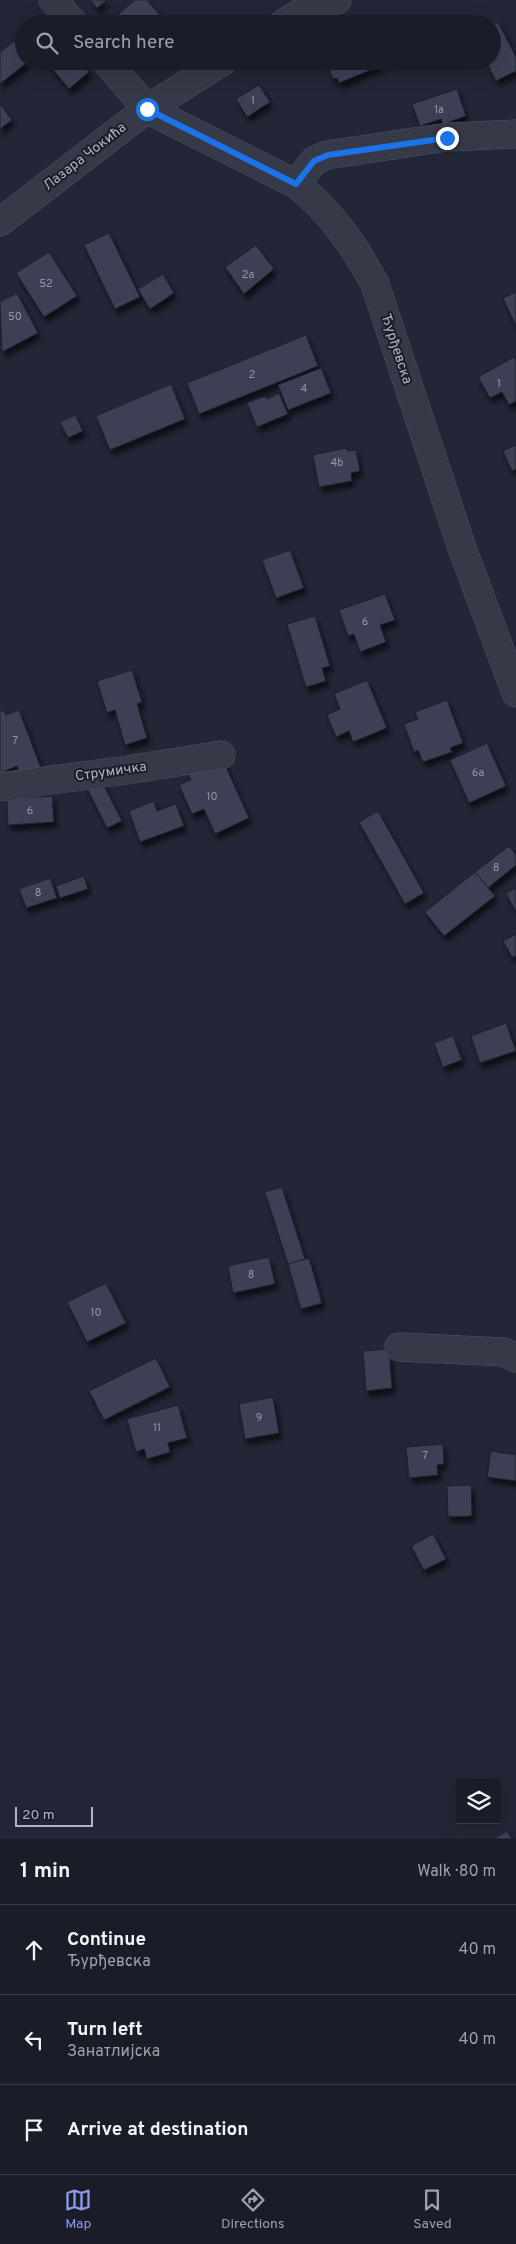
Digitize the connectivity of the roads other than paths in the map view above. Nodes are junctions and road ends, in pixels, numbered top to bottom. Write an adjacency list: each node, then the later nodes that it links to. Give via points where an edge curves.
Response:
1 (53, 0): 3 (street)
2 (336, 0): 4 (street)
3 (66, 15)
4 (297, 15)
5 (114, 70): 7 (street)
6 (209, 70): 7 (street, Лазара Чокића)
7 (147, 109): 9 (street, Ђурђевска); 10 (street, Лазара Чокића)
8 (516, 134): 9 (street, via 447,138 328,155 314,161)
9 (296, 184): 11 (street, Ђурђевска, via 316,200 354,246 375,284 462,548)
10 (0, 222)
11 (516, 693)
12 (221, 755): 13 (street, Струмичка)
13 (0, 786)
14 (399, 1347): 15 (street, via 504,1352)
15 (516, 1358)

